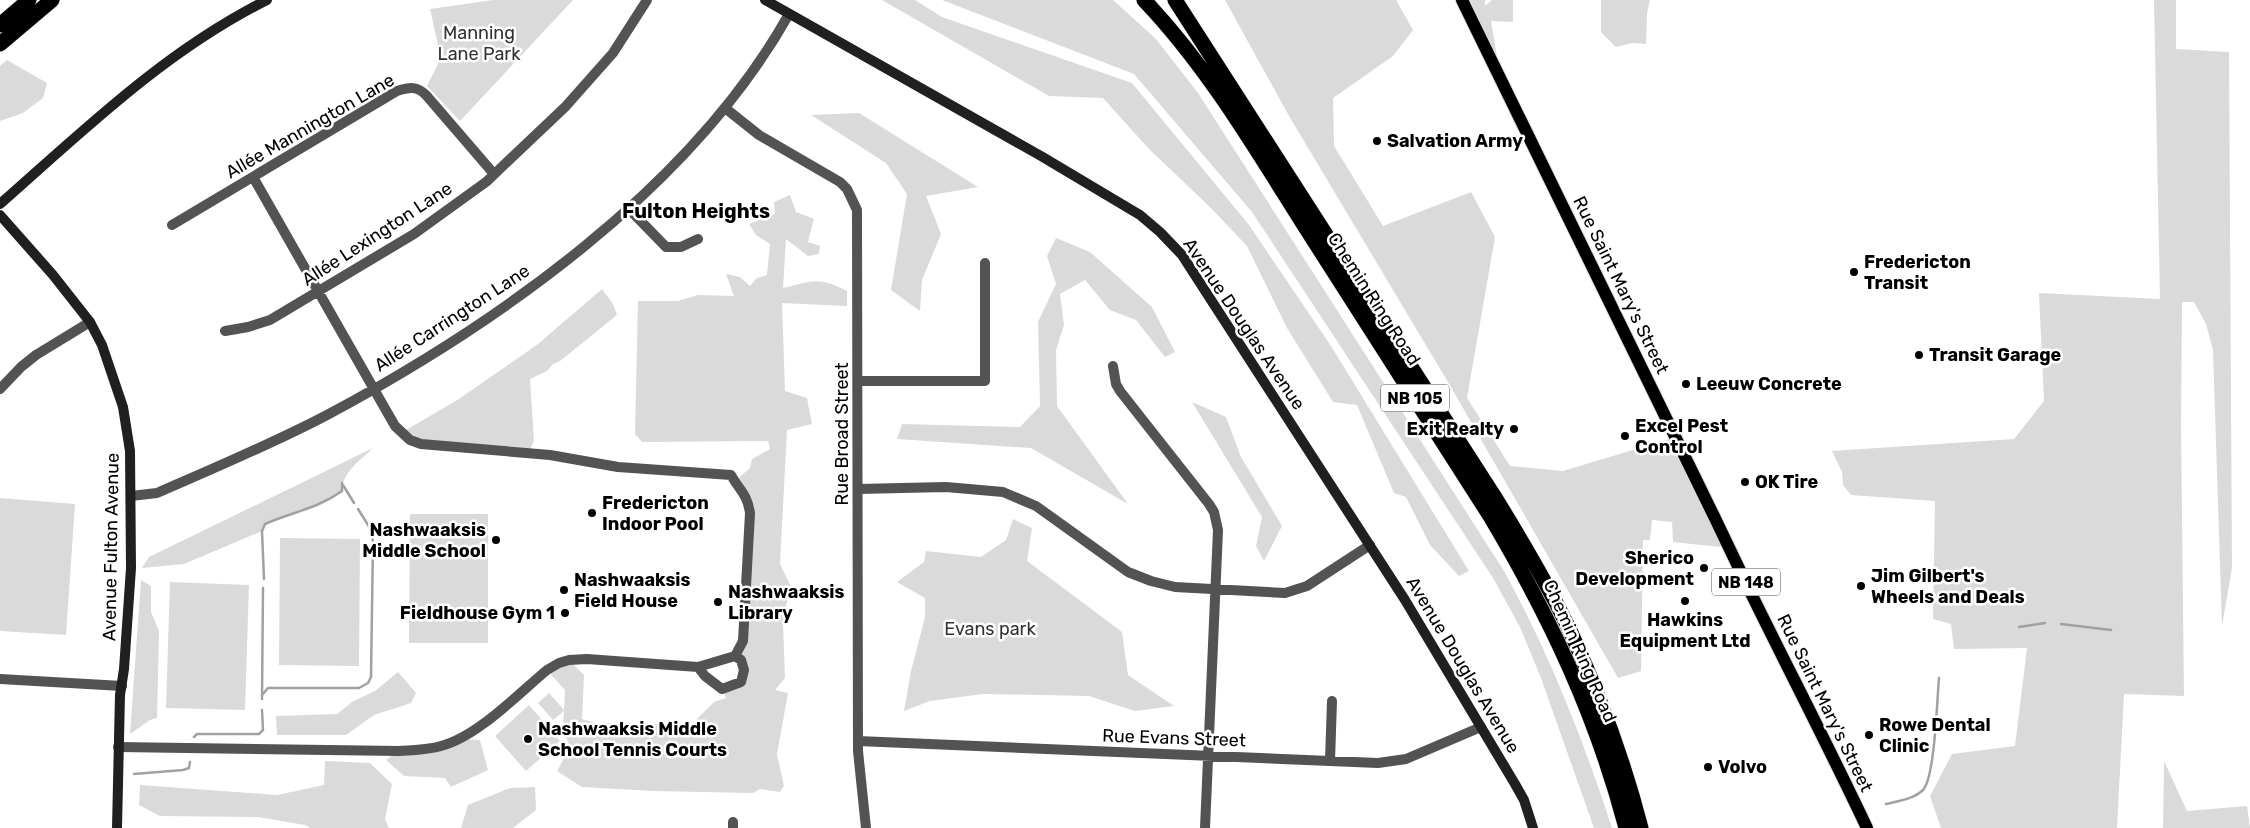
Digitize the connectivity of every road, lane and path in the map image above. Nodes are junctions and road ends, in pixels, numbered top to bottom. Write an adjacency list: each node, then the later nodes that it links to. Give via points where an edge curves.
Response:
1 (28, 0): 10 (highway)
2 (52, 0): 11 (highway)
3 (267, 0): 15 (street, via 159,67)
4 (647, 0): 13 (street, Allée Lexington Lane, via 613,53 566,106)
5 (766, 0): 9 (street, Avenue Douglas Avenue)
6 (1144, 0): 46 (highway, Chemin Ring Road / NB 105, via 1207,76 1251,142 1528,579 1583,696)
7 (1175, 0): 47 (highway, Chemin Ring Road / NB 105, via 1535,564 1571,633 1598,695 1630,788)
8 (1462, 0): 48 (main road, Rue Saint Mary's Street / NB 148)
9 (789, 14): 12 (street, Allée Carrington Lane, via 752,74); 30 (street, Avenue Douglas Avenue, via 1049,161 1140,215 1160,232 1182,255)
10 (0, 25)
11 (0, 44)
12 (725, 108): 16 (street, Allée Carrington Lane); 25 (street, Rue Broad Street, via 759,136 840,182 853,199 858,222)
13 (494, 174): 14 (street, Allée Mannington Lane, via 426,95 419,88 408,88 397,91); 21 (street, Allée Lexington Lane, via 414,234)
14 (253, 177): 18 (street, Allée Mannington Lane); 21 (street)
15 (0, 204)
16 (628, 208): 19 (street, via 666,248 681,247); 26 (street, Allée Carrington Lane, via 481,324)
17 (0, 215): 22 (street, Avenue Fulton Avenue)
18 (172, 225)
19 (698, 239)
20 (985, 263): 25 (street, via 985,381)
21 (319, 291): 23 (street, Allée Lexington Lane, via 270,320); 26 (street)
22 (90, 322): 27 (street, via 36,355); 29 (street, Avenue Fulton Avenue, via 102,345 123,406 130,451)
23 (225, 331)
24 (1114, 366): 31 (street, via 1120,391 1214,512 1218,530)
25 (858, 381): 28 (street, Rue Broad Street)
26 (374, 388): 29 (street, Allée Carrington Lane, via 326,416 157,493); 32 (street, via 401,434 421,444 550,455 618,467 730,475 744,492 750,513 745,624 743,641)
27 (0, 389)
28 (858, 489): 31 (street, via 946,487 1003,492 1043,511 1128,572 1151,582); 38 (street, Rue Broad Street)
29 (131, 496): 35 (street, Avenue Fulton Avenue, via 131,568)
30 (1370, 545): 31 (street, via 1296,590 1274,594); 37 (street, Avenue Douglas Avenue)
31 (1215, 591): 40 (street)
32 (735, 656): 33 (street); 33 (street, via 741,660 744,670 741,682 730,687 722,689)
33 (698, 667): 39 (street, via 588,659 559,663 474,731 443,746 425,750)
34 (0, 679): 35 (street)
35 (122, 686): 39 (street, Avenue Fulton Avenue)
36 (1332, 700): 41 (street)
37 (1481, 727): 41 (street, Rue Evans Street, via 1406,760 1378,763); 45 (street, Avenue Douglas Avenue, via 1524,800)
38 (858, 741): 40 (street, Rue Evans Street); 43 (street, Rue Broad Street)
39 (118, 747): 42 (street, Avenue Fulton Avenue)
40 (1208, 756): 41 (street, Rue Evans Street); 44 (street)
41 (1330, 761)
42 (117, 828)
43 (866, 828)
44 (1205, 828)
45 (1534, 828)
46 (1626, 828)
47 (1640, 828)
48 (1866, 828)

